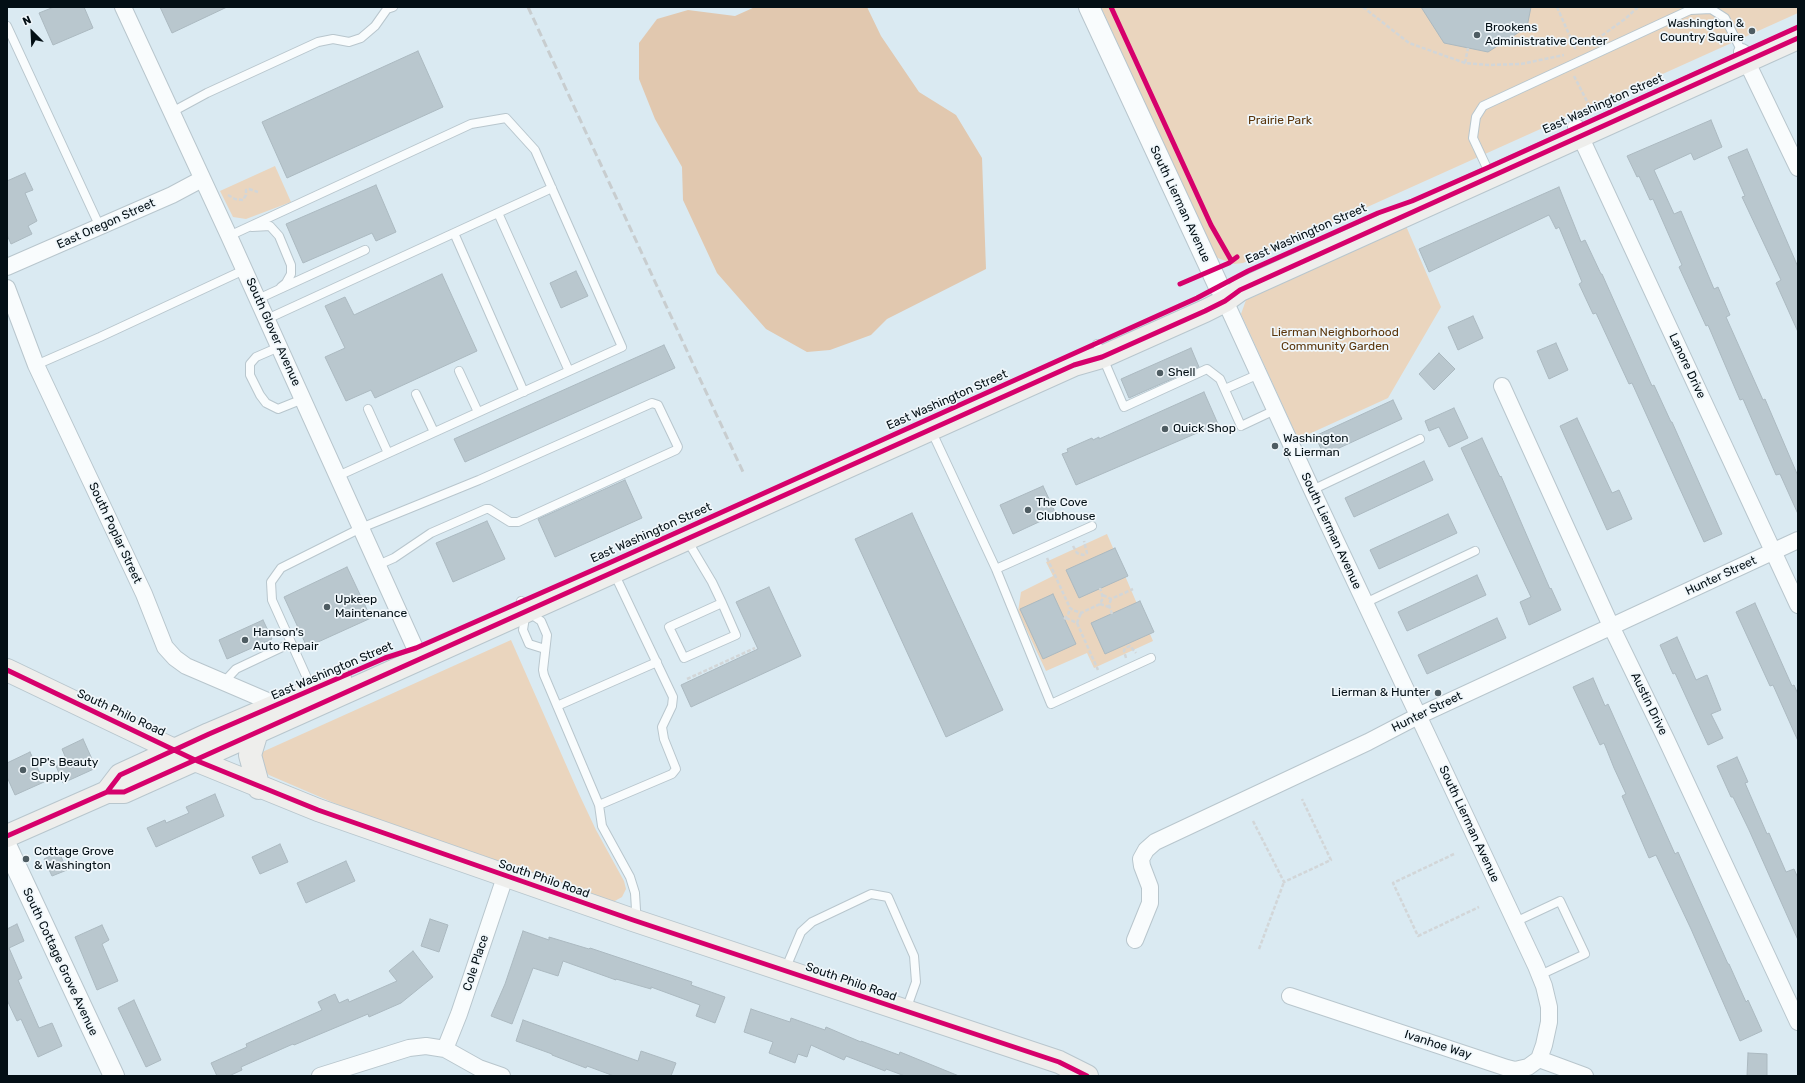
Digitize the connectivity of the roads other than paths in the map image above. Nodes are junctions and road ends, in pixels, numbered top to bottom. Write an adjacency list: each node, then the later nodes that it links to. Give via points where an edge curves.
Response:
1 (123, 7): 8 (street, South Glover Avenue)
2 (393, 7): 8 (lane, via 387,10 375,26 361,38 349,42 333,39 318,42 207,93)
3 (1089, 7): 22 (street, South Lierman Avenue)
4 (7, 26): 15 (lane)
5 (1798, 27): 7 (main road, East Washington Street)
6 (1798, 38): 7 (main road, East Washington Street)
7 (1744, 57): 9 (main road, East Washington Street); 10 (lane, via 1725,18 1711,9 1690,10 1483,106 1476,117 1474,138); 11 (street)
8 (172, 112): 12 (street, South Glover Avenue)
9 (1584, 127): 10 (main road, East Washington Street); 22 (main road, East Washington Street, via 1240,290); 50 (street, Lanore Drive)
10 (1487, 168): 22 (main road, East Washington Street, via 1248,271)
11 (1798, 168)
12 (202, 178): 15 (street, East Oregon Street, via 172,195); 16 (street, South Glover Avenue)
13 (552, 188): 14 (lane); 16 (lane, via 535,150 506,118 471,124); 29 (lane, via 622,347)
14 (498, 213): 17 (lane); 29 (lane)
15 (100, 227): 19 (street, East Oregon Street)
16 (236, 232): 20 (street, South Glover Avenue); 23 (lane, via 255,226 270,226 279,236 291,265 291,274 286,283)
17 (454, 233): 24 (lane); 33 (lane)
18 (365, 250): 23 (lane)
19 (7, 267)
20 (244, 270): 23 (street, South Glover Avenue); 27 (lane)
21 (7, 288): 27 (street, South Poplar Street)
22 (1222, 294): 26 (main road, East Washington Street); 30 (street, South Lierman Avenue)
23 (265, 296): 24 (street, South Glover Avenue)
24 (267, 319): 25 (street, South Glover Avenue)
25 (280, 347): 35 (street, South Glover Avenue); 35 (lane, via 256,358 250,364 250,375 266,403 278,409)
26 (1099, 350): 32 (lane, via 1124,407 1207,369 1220,379); 39 (main road, East Washington Street)
27 (36, 365): 65 (street, South Poplar Street, via 144,594 165,647 186,666)
28 (459, 371): 38 (lane)
29 (569, 371): 33 (lane)
30 (1259, 374): 32 (lane); 37 (street, South Lierman Avenue)
31 (1502, 386): 58 (street, Austin Drive)
32 (1225, 390): 37 (lane, via 1241,426)
33 (524, 392): 38 (lane)
34 (416, 394): 40 (lane)
35 (303, 399): 43 (street, South Glover Avenue)
36 (368, 409): 42 (lane)
37 (1276, 410): 44 (street, South Lierman Avenue)
38 (478, 412): 40 (lane)
39 (929, 425): 47 (main road, East Washington Street); 53 (lane)
40 (434, 432): 42 (lane)
41 (1420, 439): 44 (lane)
42 (388, 453): 43 (lane)
43 (338, 476): 46 (street, South Glover Avenue)
44 (1312, 490): 54 (street, South Lierman Avenue)
45 (1092, 526): 53 (lane)
46 (362, 528): 51 (street, South Glover Avenue); 51 (lane, via 652,404 658,405 678,447 518,522 510,522 486,508 432,533 394,558); 59 (lane, via 281,568 271,582 272,600)
47 (684, 535): 52 (main road, East Washington Street); 55 (lane)
48 (1798, 540): 50 (street, Hunter Street)
49 (1475, 551): 54 (lane)
50 (1773, 552): 56 (street, Lanore Drive); 58 (street, Hunter Street)
51 (378, 565): 61 (street, South Glover Avenue)
52 (611, 567): 57 (main road, East Washington Street); 63 (lane)
53 (996, 569): 62 (lane, via 1051,704)
54 (1365, 603): 69 (street, South Lierman Avenue)
55 (722, 604): 55 (lane, via 736,635 684,658 669,627)
56 (1798, 605)
57 (524, 606): 60 (lane, via 542,621 547,635); 60 (lane, via 523,630 529,644); 61 (main road, East Washington Street)
58 (1611, 626): 69 (street, Hunter Street); 86 (street, Austin Drive)
59 (291, 643): 65 (lane, via 236,669); 66 (lane)
60 (545, 649): 67 (lane, via 543,670)
61 (418, 653): 66 (main road, East Washington Street, via 385,658); 68 (main road, East Washington Street)
62 (1151, 658)
63 (656, 662): 67 (lane); 75 (lane, via 673,697 672,706 662,727 676,769 672,774)
64 (7, 670): 71 (main road, South Philo Road)
65 (224, 682): 68 (street, South Poplar Street)
66 (312, 690): 68 (main road, East Washington Street)
67 (557, 706): 75 (lane)
68 (281, 712): 70 (main road, East Washington Street); 71 (main road, East Washington Street)
69 (1418, 716): 80 (street, South Lierman Avenue); 81 (street, Hunter Street, via 1155,842 1141,859 1150,887 1150,903)
70 (257, 732): 72 (main road, East Washington Street); 73 (main road, via 250,755)
71 (174, 750): 72 (main road, South Philo Road); 74 (main road, East Washington Street, via 120,775)
72 (195, 760): 73 (main road, South Philo Road); 74 (main road, East Washington Street, via 124,792)
73 (259, 788): 78 (main road, South Philo Road)
74 (107, 792): 76 (main road, East Washington Street)
75 (600, 805): 79 (lane, via 602,826 630,877 635,893 636,910)
76 (7, 836)
77 (7, 847): 90 (street, South Cottage Grove Avenue)
78 (505, 876): 79 (main road, South Philo Road); 87 (street, Cole Place)
79 (633, 920): 82 (main road, South Philo Road)
80 (1515, 922): 83 (street, South Lierman Avenue); 83 (lane, via 1560,901 1585,954)
81 (1136, 940)
82 (785, 971): 85 (main road, South Philo Road); 85 (lane, via 801,932 812,922 871,894 888,897 914,956 916,982)
83 (1540, 975): 88 (street, South Lierman Avenue, via 1549,1007 1549,1022)
84 (1290, 996): 88 (street, Ivanhoe Way, via 1507,1068 1515,1070 1528,1067)
85 (906, 1011): 93 (main road, South Philo Road, via 1059,1062)
86 (1798, 1022)
87 (445, 1049): 89 (street, via 426,1046 409,1048); 92 (street, via 479,1068)
88 (1540, 1059): 94 (street)
89 (339, 1073): 91 (street)
90 (114, 1076)
91 (320, 1076)
92 (502, 1076)
93 (1087, 1076)
94 (1585, 1076)

